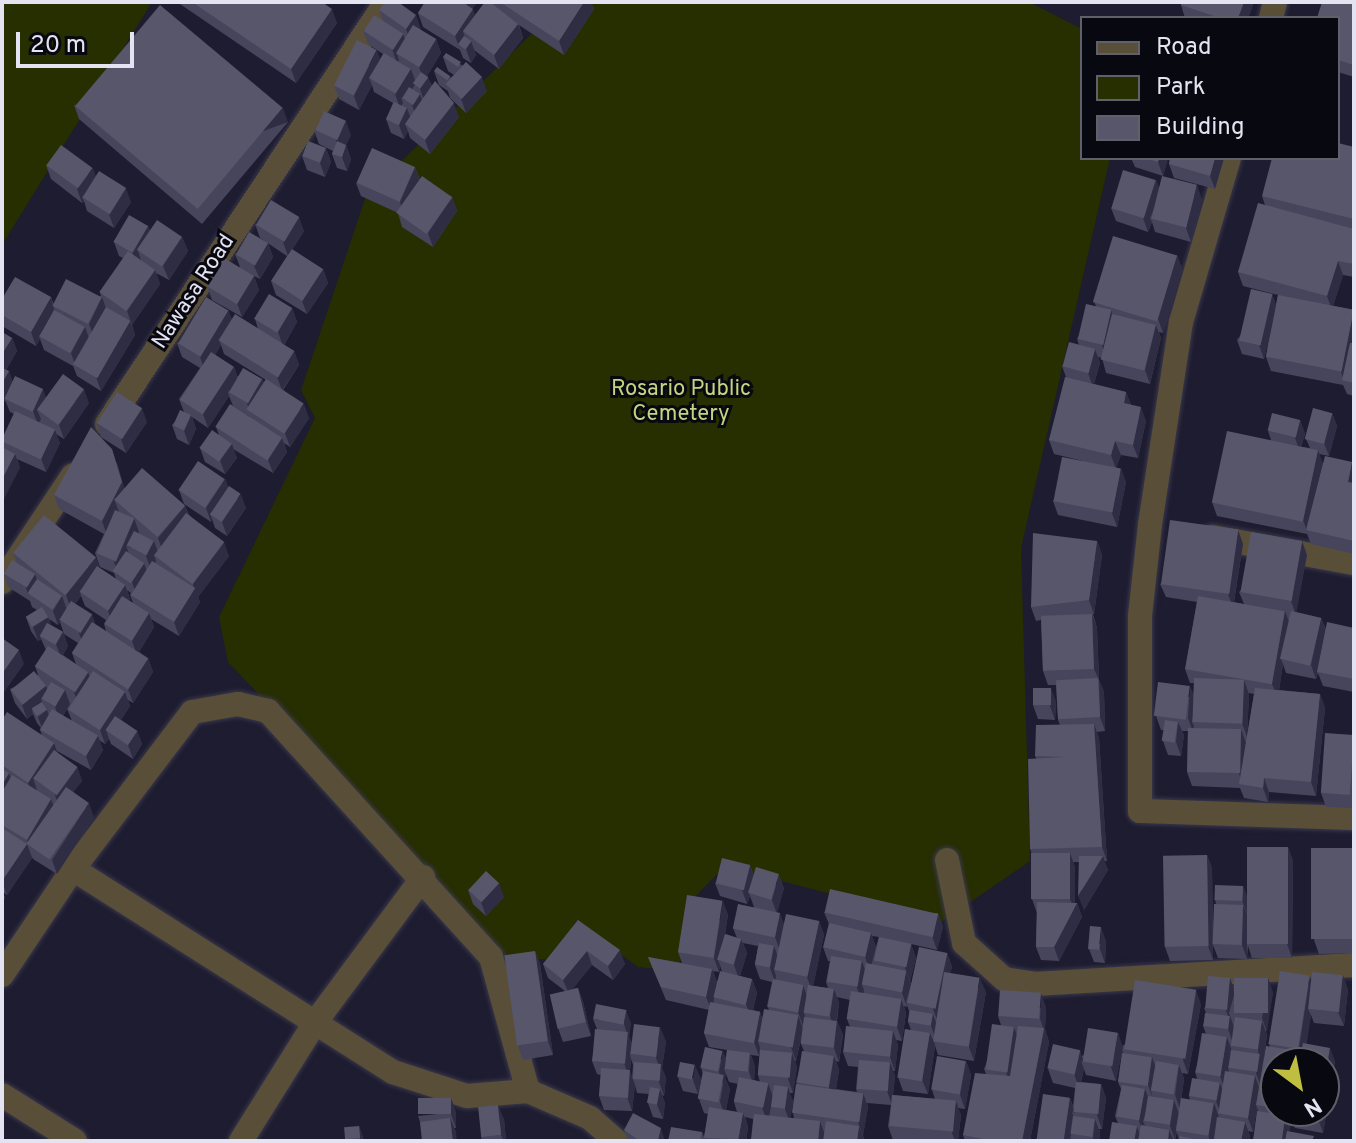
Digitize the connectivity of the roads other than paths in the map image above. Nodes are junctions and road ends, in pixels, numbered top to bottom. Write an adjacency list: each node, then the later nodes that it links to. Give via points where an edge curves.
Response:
1 (386, 2): 5 (street, Nawasa Road)
2 (1228, 160): 3 (street, via 1181,322)
3 (1150, 525): 4 (street); 6 (street, via 1140,616 1140,811)
4 (1354, 563)
5 (2, 582)
6 (1354, 818)
7 (947, 860): 10 (street, via 964,943 1004,979 1034,984)
8 (73, 869): 9 (street, via 192,712 238,704 268,711); 11 (street); 12 (street)
9 (423, 877): 12 (street); 13 (street, via 491,957)
10 (1354, 965)
11 (2, 975)
12 (314, 1024): 13 (street, via 393,1072 467,1096); 16 (street)
13 (528, 1091): 17 (street, via 590,1118)
14 (2, 1095): 15 (street)
15 (75, 1141)
16 (241, 1141)
17 (616, 1141)

